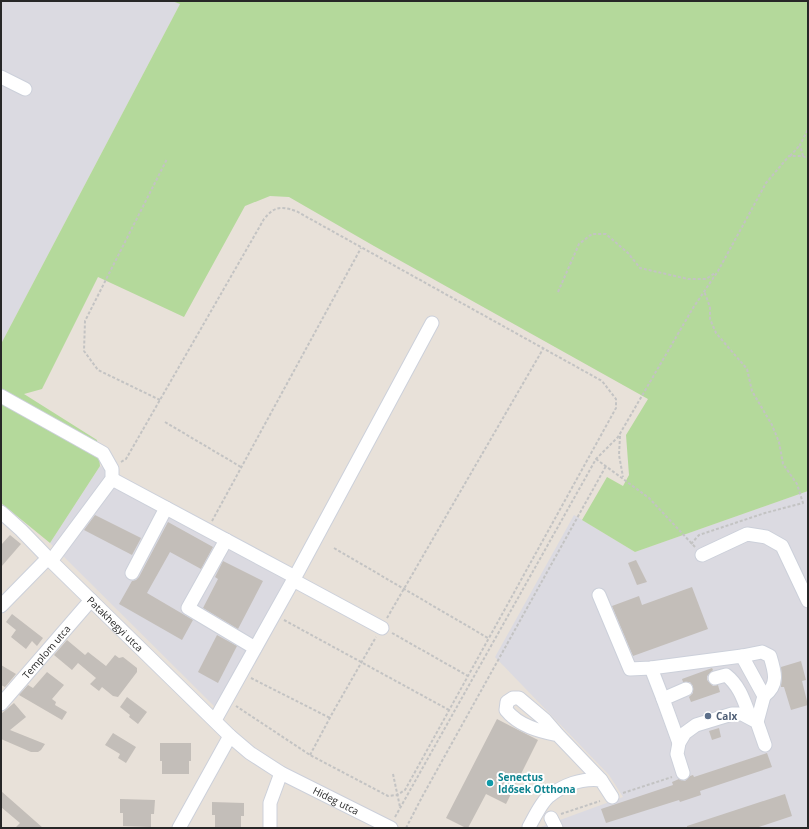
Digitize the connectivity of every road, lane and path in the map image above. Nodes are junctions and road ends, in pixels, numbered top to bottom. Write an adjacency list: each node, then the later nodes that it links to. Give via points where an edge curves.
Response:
1 (1, 77): 2 (street)
2 (25, 89)
3 (808, 129): 4 (path)
4 (800, 145): 5 (path); 6 (path)
5 (789, 156): 6 (path); 10 (path, via 766,183)
6 (803, 156): 8 (path)
7 (167, 158): 16 (path, via 85,321 84,351 98,370)
8 (808, 159)
9 (361, 248): 14 (path); 16 (path, via 296,211 284,207 272,210 264,219); 21 (path)
10 (718, 271): 11 (path); 12 (path, via 706,279 688,279 640,268 628,253 606,234 592,234 579,244)
11 (704, 291): 18 (path); 28 (path, via 716,334 747,369 752,391 772,425 779,442 783,464 797,484 803,503 699,535)
12 (558, 292)
13 (432, 323): 33 (street)
14 (543, 349): 34 (path); 41 (path, via 602,381 616,399 616,408)
15 (1, 396): 22 (street, via 102,453)
16 (160, 400): 22 (path, via 126,459)
17 (165, 422): 21 (path)
18 (620, 434): 19 (path); 23 (path, via 619,455)
19 (596, 459): 20 (path); 69 (path)
20 (606, 466): 23 (path); 74 (path)
21 (241, 468): 26 (path)
22 (112, 474): 24 (street); 31 (street)
23 (623, 478): 28 (path, via 649,498)
24 (166, 508): 26 (street); 32 (street)
25 (1, 512): 31 (street, Patakhegyi utca)
26 (207, 530): 27 (street)
27 (226, 540): 33 (street); 42 (street, via 188,608)
28 (691, 544): 30 (path)
29 (334, 548): 34 (path)
30 (702, 555): 37 (street, via 747,534 766,537 782,546)
31 (50, 560): 36 (street, Patakhegyi utca); 38 (street)
32 (132, 573)
33 (294, 578): 40 (street); 42 (street)
34 (404, 589): 40 (path); 41 (path)
35 (599, 594): 45 (street, via 630,669)
36 (91, 600): 53 (street, Templom utca); 56 (street, Patakhegyi utca)
37 (808, 601)
38 (1, 606)
39 (284, 620): 44 (path)
40 (382, 628): 44 (path); 46 (path)
41 (488, 638): 46 (path)
42 (255, 648): 47 (street)
43 (742, 656): 45 (street); 50 (street); 50 (street, via 762,652 770,656 774,668 774,684)
44 (362, 662): 54 (path); 55 (path)
45 (651, 668): 51 (street)
46 (468, 676): 54 (path)
47 (239, 677): 52 (street); 55 (path, via 253,678)
48 (715, 678): 57 (street, via 726,675 734,681)
49 (686, 689): 51 (street)
50 (764, 696): 57 (street)
51 (663, 699): 60 (street)
52 (226, 700): 56 (street); 62 (path)
53 (1, 704)
54 (449, 710): 67 (path, via 405,790)
55 (330, 718): 62 (path)
56 (214, 720): 59 (street, Patakhegyi utca)
57 (754, 720): 60 (street, via 742,714 732,714 696,725 685,733); 61 (street)
58 (558, 735): 66 (street)
59 (230, 736): 63 (street, Patakhegyi utca, via 250,753); 71 (street)
60 (679, 744): 64 (street, via 677,754)
61 (765, 745)
62 (310, 755): 67 (path, via 388,796)
63 (281, 773): 72 (street, via 270,803); 73 (street, Hideg utca)
64 (682, 773)
65 (393, 774): 67 (path)
66 (601, 780): 68 (street); 70 (street, via 579,780 562,788 547,798)
67 (397, 795): 69 (path)
68 (612, 797)
69 (400, 808): 73 (path)
70 (529, 827)
71 (179, 828)
72 (270, 828)
73 (390, 828)
74 (406, 828)

